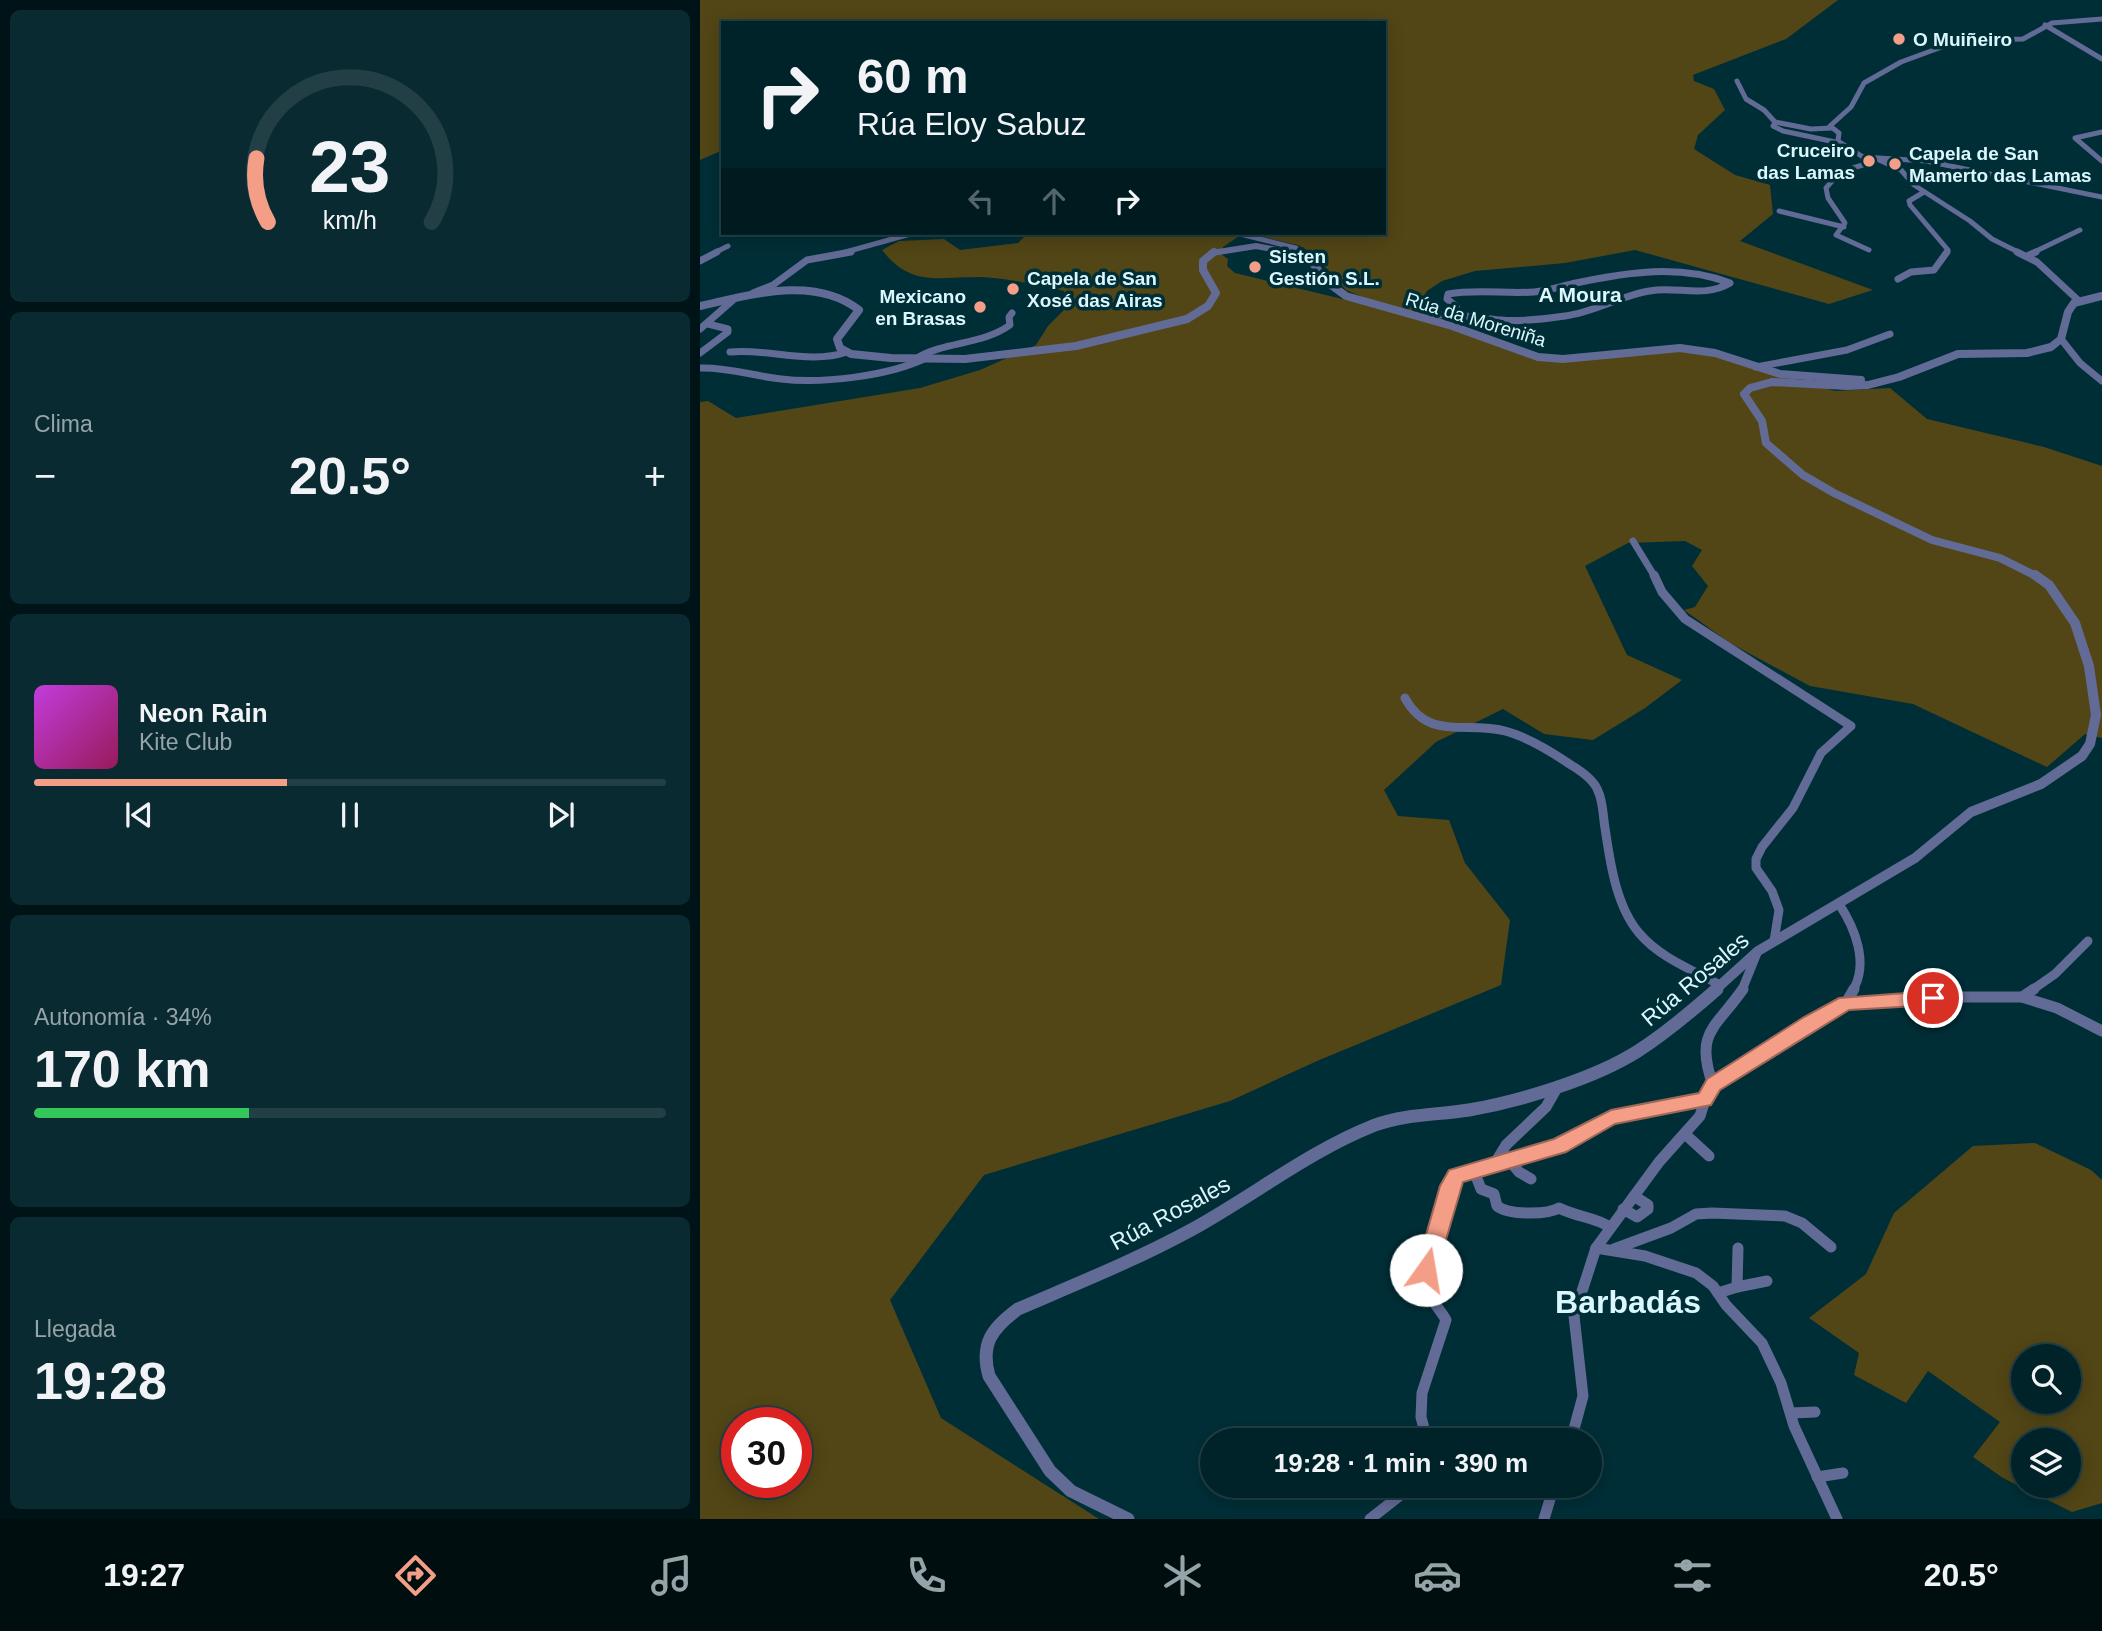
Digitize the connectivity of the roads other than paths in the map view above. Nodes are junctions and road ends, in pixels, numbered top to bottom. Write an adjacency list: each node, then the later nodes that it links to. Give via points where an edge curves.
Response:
1 (2102, 19): 2 (street)
2 (2045, 25): 3 (street); 6 (street, via 2027,37 1958,41 1901,62 1864,83)
3 (2102, 59)
4 (1737, 81): 5 (street, via 1746,99)
5 (1775, 122): 6 (street); 8 (street, via 1773,126 1783,131)
6 (1832, 128): 8 (street, via 1839,133)
7 (2102, 132): 11 (street, via 2075,138)
8 (1840, 143): 9 (street)
9 (1863, 160): 10 (street); 17 (street, via 1825,188)
10 (1880, 161): 12 (street); 13 (street)
11 (2102, 161)
12 (1909, 162): 13 (street); 15 (street, via 2034,181)
13 (1907, 175): 14 (street)
14 (1924, 192): 23 (street, via 1992,239); 26 (street, via 1909,201 1910,205 1948,250 1934,270 1911,272)
15 (2102, 197)
16 (1779, 211): 17 (street)
17 (1844, 227): 22 (street, via 1838,237)
18 (2080, 230): 23 (street)
19 (907, 235): 28 (street, via 807,260)
20 (1244, 235): 24 (street, via 1296,248)
21 (728, 246): 25 (street)
22 (1868, 250)
23 (2026, 256): 30 (street)
24 (1305, 258): 34 (street, Rúa da Moreniña, via 1346,296); 43 (street, Rúa da Moreniña, via 1256,246 1215,251 1203,261 1216,293 1209,306 1169,325 1053,350)
25 (700, 261)
26 (1898, 279)
27 (2102, 296): 30 (street)
28 (746, 297): 29 (street); 40 (street, via 796,290 848,301 859,310 837,338)
29 (733, 300): 31 (street); 35 (street)
30 (2079, 301): 38 (street, via 2068,312)
31 (700, 306)
32 (1012, 313): 42 (street, via 1005,330)
33 (1458, 313): 33 (street, via 1490,320 1567,316 1597,310 1637,292 1717,289 1730,283 1692,273 1652,272 1535,292 1461,291 1448,294 1447,299); 34 (street)
34 (1421, 317): 44 (street, Rúa da Moreniña, via 1538,358 1680,348 1715,353)
35 (708, 324): 36 (street); 41 (street, via 728,332)
36 (700, 328)
37 (1890, 334): 44 (street, via 1847,350)
38 (2059, 341): 46 (street, via 2031,352 1962,353); 47 (street)
39 (730, 352): 40 (street, via 759,350 806,357)
40 (847, 352): 42 (street, Rúa da Moreniña)
41 (700, 353)
42 (916, 358): 43 (street, Rúa da Moreniña)
43 (926, 358): 45 (street, via 883,370 792,380 724,367)
44 (1756, 367): 46 (street, Rúa da Moreniña, via 1810,377)
45 (700, 368)
46 (1895, 379): 50 (street, Rúa Rosales, via 1844,387 1766,383 1749,388 1745,398 1762,421 1766,443 1803,475 1932,540 2017,565 2049,585 2075,623 2090,666 2096,699 2094,731 2090,744 2047,781 1971,812 1915,858)
47 (2102, 381)
48 (1633, 541): 51 (street, via 1662,592 1685,619 1850,724 1850,729 1821,753 1793,808 1756,859 1756,868 1779,910)
49 (1405, 698): 54 (street, via 1421,720 1445,727 1504,731 1594,782 1612,863 1638,932)
50 (1839, 904): 51 (street, Rúa Rosales); 56 (street, via 1854,927 1860,969)
51 (1774, 941): 53 (street, Rúa Rosales)
52 (2088, 941): 55 (street, via 2055,974)
53 (1758, 951): 54 (street, Rúa Rosales); 58 (street, via 1743,990 1708,1035 1706,1063)
54 (1720, 985): 59 (street, Rúa Rosales, via 1664,1035 1637,1052)
55 (2022, 997): 56 (street); 57 (street, via 2057,1008)
56 (1846, 1003): 58 (street)
57 (2102, 1031)
58 (1713, 1085): 60 (street)
59 (1558, 1086): 64 (street, via 1522,1132 1500,1149); 85 (street, Rúa Rosales, via 1498,1105 1396,1118 1373,1126 1155,1249 1037,1298 1004,1319 989,1337 985,1361 989,1376 1057,1478 1071,1491)
60 (1705, 1100): 61 (street, via 1700,1116); 63 (street, via 1611,1117 1559,1146)
61 (1685, 1134): 62 (street); 67 (street)
62 (1709, 1156)
63 (1509, 1160): 64 (street); 66 (street)
64 (1495, 1163): 65 (street)
65 (1474, 1171): 69 (street, via 1481,1189 1493,1194 1497,1206 1507,1213 1544,1215 1559,1208 1578,1218 1596,1218); 79 (street, via 1452,1179 1426,1270 1427,1288 1446,1320 1420,1409)
66 (1531, 1179)
67 (1634, 1196): 68 (street); 68 (street, via 1648,1209 1637,1217)
68 (1623, 1209): 69 (street)
69 (1610, 1227): 71 (street)
70 (1831, 1247): 73 (street, via 1802,1223 1785,1216 1712,1213 1696,1214)
71 (1596, 1248): 73 (street); 80 (street, via 1576,1305 1583,1396)
72 (1738, 1248): 75 (street)
73 (1615, 1249): 76 (street, via 1696,1273)
74 (1767, 1281): 75 (street)
75 (1737, 1287): 76 (street)
76 (1718, 1293): 78 (street, via 1762,1343)
77 (1815, 1412): 78 (street)
78 (1791, 1413): 82 (street)
79 (1422, 1428)
80 (1574, 1428)
81 (1843, 1473): 82 (street)
82 (1817, 1477): 88 (street)
83 (1397, 1498): 86 (street)
84 (1550, 1498): 87 (street)
85 (1128, 1519)
86 (1370, 1519)
87 (1544, 1519)
88 (1837, 1519)

